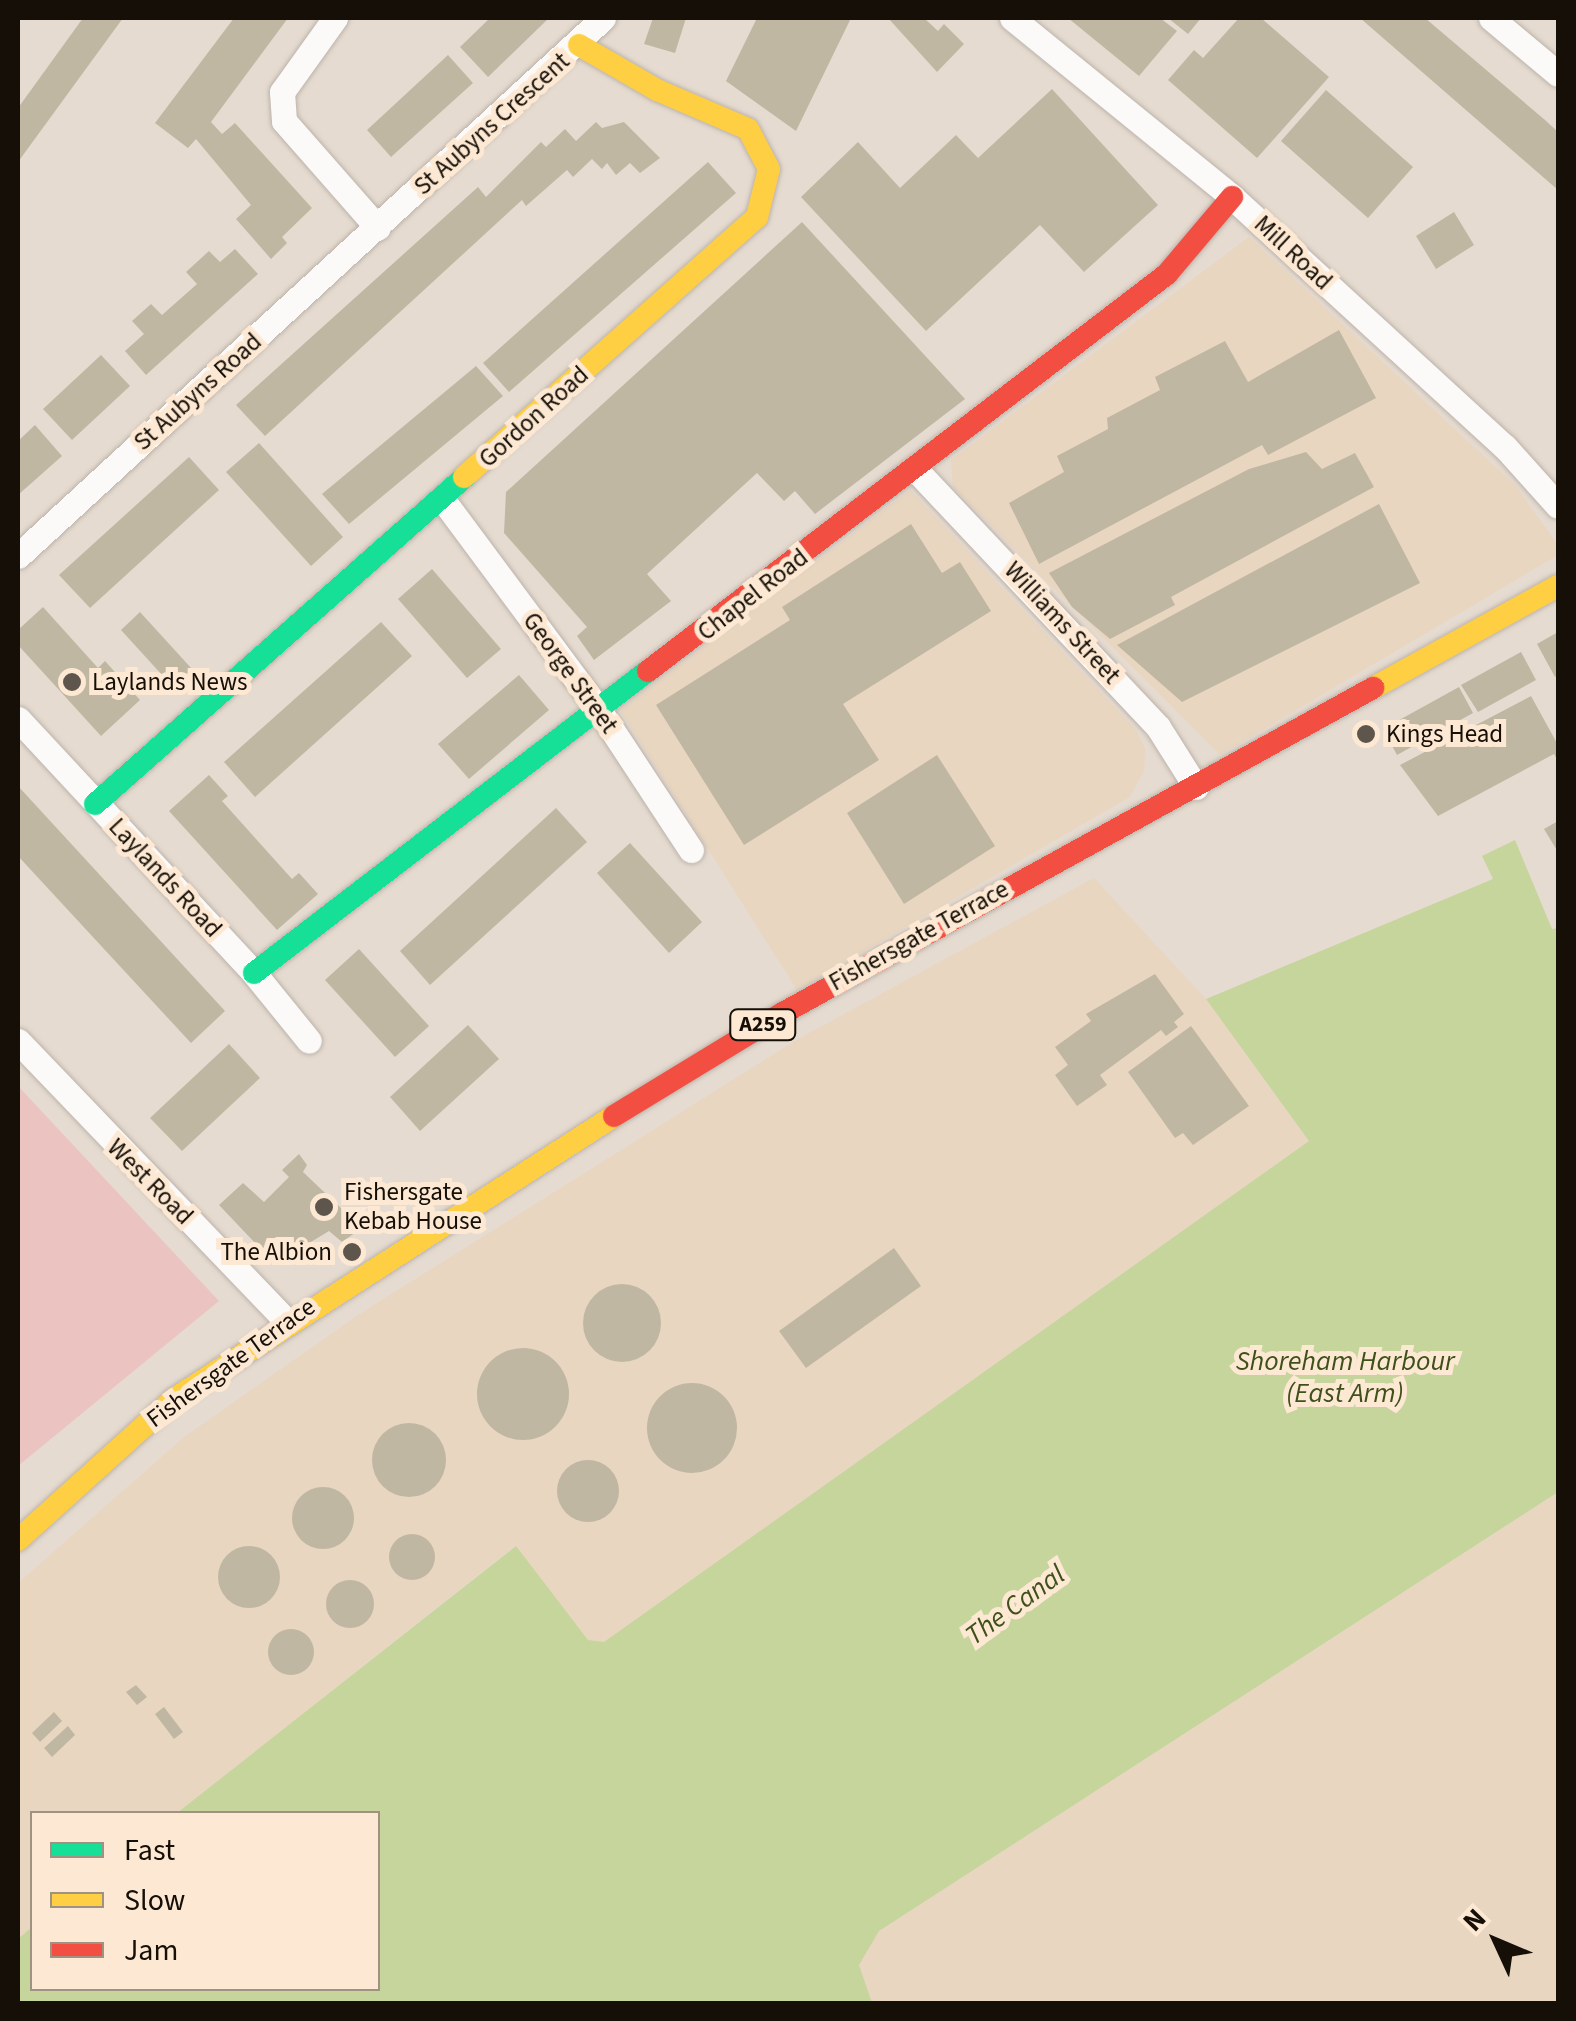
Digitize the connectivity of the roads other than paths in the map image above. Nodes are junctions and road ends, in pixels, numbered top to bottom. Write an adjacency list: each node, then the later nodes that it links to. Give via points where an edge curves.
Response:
1 (336, 18): 8 (street, via 282,92 284,121)
2 (603, 18): 5 (street, St Aubyns Crescent)
3 (1012, 18): 7 (street, Mill Road)
4 (1491, 18): 6 (street)
5 (579, 45): 8 (street, St Aubyns Crescent); 10 (street, Gordon Road, via 657,90 748,129 766,156 765,202 757,217)
6 (1558, 74)
7 (1232, 197): 9 (street, Chapel Road, via 1167,274); 11 (street, Mill Road, via 1505,447)
8 (378, 228): 12 (street, St Aubyns Road)
9 (915, 468): 14 (street, Chapel Road); 16 (street, Williams Street, via 1158,728)
10 (443, 500): 14 (street, George Street); 17 (street, Gordon Road)
11 (1558, 506)
12 (18, 556)
13 (1558, 586): 16 (street, Fishersgate Terrace / A259)
14 (601, 713): 18 (street, George Street); 19 (street, Chapel Road)
15 (18, 719): 17 (street, Laylands Road)
16 (1196, 788): 22 (street, Fishersgate Terrace / A259, via 783,1013)
17 (96, 804): 19 (street, Laylands Road)
18 (691, 850)
19 (254, 973): 21 (street, Laylands Road)
20 (18, 1042): 22 (street, West Road)
21 (309, 1042)
22 (286, 1320): 23 (street, Fishersgate Terrace / A259, via 174,1398)
23 (18, 1540)

